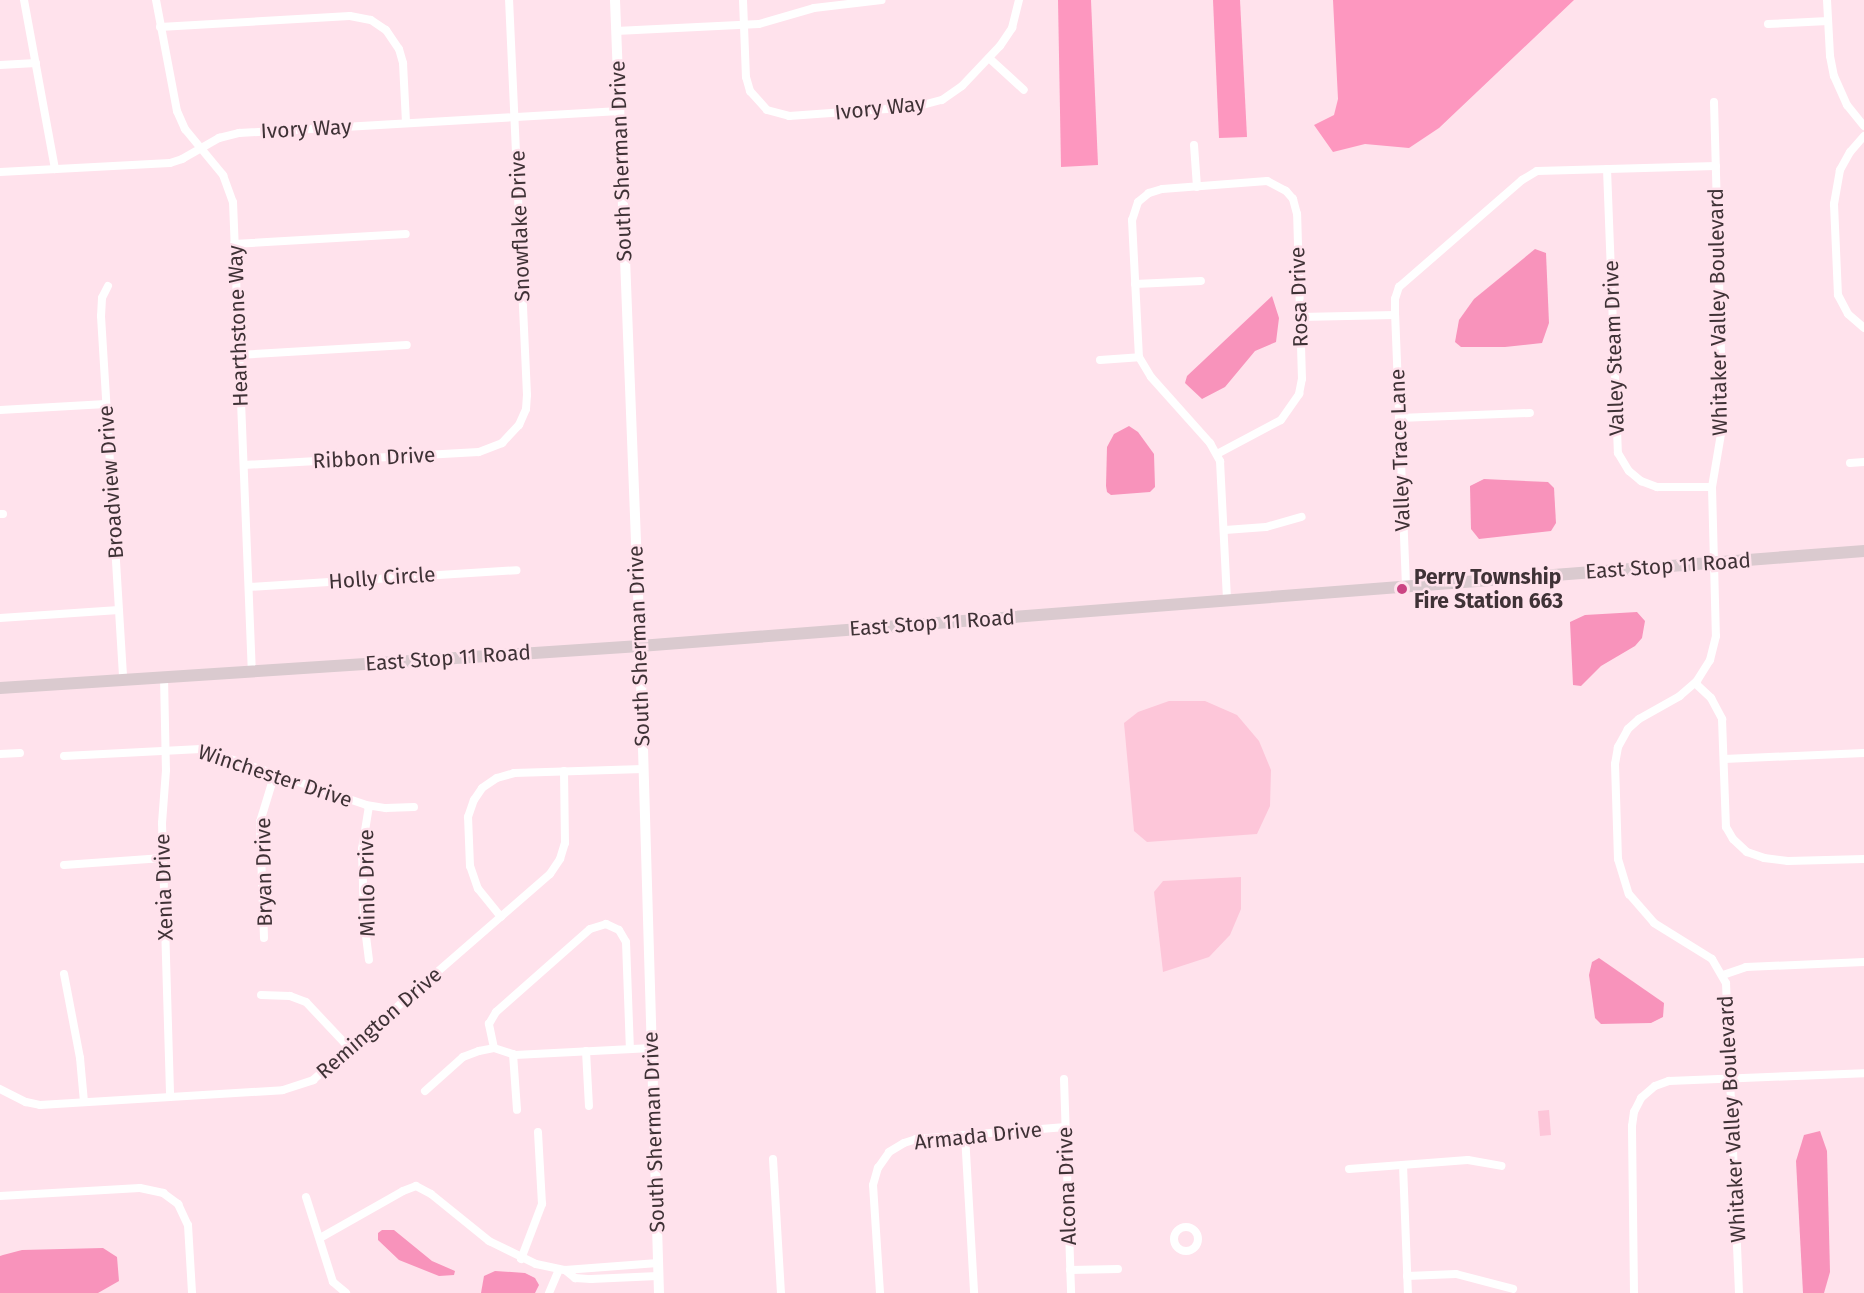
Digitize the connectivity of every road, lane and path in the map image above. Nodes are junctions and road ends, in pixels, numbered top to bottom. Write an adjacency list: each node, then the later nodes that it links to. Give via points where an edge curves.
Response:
1 (24, 0): 15 (street)
2 (156, 0): 12 (street, Hearthstone Way)
3 (509, 0): 20 (street, Snowflake Drive)
4 (615, 0): 13 (street, South Sherman Drive)
5 (743, 0): 11 (street)
6 (882, 0): 11 (street, via 820,7 763,24)
7 (1019, 0): 14 (street, Ivory Way, via 1010,31)
8 (1827, 0): 9 (street)
9 (1828, 21): 10 (street); 22 (street, via 1836,83)
10 (1768, 24)
11 (744, 25): 13 (street); 14 (street, Ivory Way, via 747,82 758,103 770,112 789,116 922,106 954,93)
12 (160, 27): 21 (street, via 361,17 386,30 399,49); 25 (street, Hearthstone Way, via 177,111 185,129)
13 (616, 31): 19 (street, South Sherman Drive)
14 (989, 58): 17 (street)
15 (36, 63): 16 (street); 27 (street)
16 (0, 65)
17 (1024, 90)
18 (1714, 102): 26 (street, Whitaker Valley Boulevard)
19 (619, 111): 20 (street, Ivory Way); 63 (street, South Sherman Drive)
20 (516, 117): 21 (street, Ivory Way); 47 (street, Snowflake Drive, via 527,399 519,425)
21 (406, 123): 25 (street, Ivory Way, via 239,133)
22 (1864, 126)
23 (1864, 136): 38 (street, via 1843,164 1834,197 1838,291 1844,309)
24 (1194, 145): 30 (street)
25 (201, 148): 27 (street, Ivory Way, via 170,163); 32 (street, Hearthstone Way, via 231,192)
26 (1716, 166): 28 (street, Valley Trace Lane); 52 (street, Whitaker Valley Boulevard, via 1723,422)
27 (56, 169): 29 (street, Ivory Way)
28 (1607, 169): 36 (street, Valley Trace Lane, via 1537,171 1522,180 1399,286); 52 (street, Valley Steam Drive, via 1618,453 1629,471 1657,488)
29 (0, 172)
30 (1197, 187): 34 (street, via 1162,189 1138,202 1132,220); 37 (street, Rosa Drive, via 1267,181 1293,199 1297,214)
31 (406, 234): 32 (street)
32 (234, 244): 40 (street, Hearthstone Way)
33 (1201, 281): 34 (street)
34 (1135, 284): 41 (street)
35 (108, 286): 43 (street, Broadview Drive, via 100,311)
36 (1395, 315): 37 (street); 46 (street, Valley Trace Lane)
37 (1300, 317): 48 (street, Rosa Drive, via 1302,379 1293,407 1281,420)
38 (1864, 328)
39 (407, 345): 40 (street)
40 (239, 355): 51 (street, Hearthstone Way)
41 (1139, 357): 42 (street); 48 (street, via 1151,377)
42 (1101, 360)
43 (106, 404): 44 (street); 61 (street, Broadview Drive)
44 (0, 410)
45 (1530, 413): 46 (street)
46 (1399, 418): 58 (street, Valley Trace Lane)
47 (502, 443): 51 (street, Ribbon Drive, via 479,452)
48 (1217, 454): 54 (street)
49 (1864, 462): 50 (street)
50 (1850, 463)
51 (244, 465): 59 (street, Hearthstone Way)
52 (1712, 487): 56 (street, Whitaker Valley Boulevard)
53 (1302, 517): 54 (street, via 1266,527)
54 (1225, 530): 60 (street)
55 (1864, 551): 56 (main road, East Stop 11 Road)
56 (1715, 562): 58 (main road, East Stop 11 Road); 67 (street, Whitaker Valley Boulevard, via 1715,643)
57 (516, 570): 59 (street, Holly Circle)
58 (1406, 586): 60 (main road, East Stop 11 Road)
59 (249, 587): 64 (street, Hearthstone Way)
60 (1227, 600): 63 (main road, East Stop 11 Road)
61 (119, 610): 62 (street); 66 (street, Broadview Drive)
62 (0, 618)
63 (640, 646): 64 (main road, East Stop 11 Road); 75 (street, South Sherman Drive)
64 (252, 671): 65 (main road, East Stop 11 Road)
65 (164, 677): 66 (main road, East Stop 11 Road); 69 (street, Xenia Drive)
66 (123, 680): 68 (main road, East Stop 11 Road)
67 (1695, 683): 74 (street, via 1720,712); 88 (street, Whitaker Valley Boulevard, via 1633,724 1620,741 1615,761 1618,860 1625,885 1641,912 1660,928 1709,956)
68 (0, 688)
69 (166, 749): 73 (street, Winchester Drive); 77 (street, Winchester Drive, via 201,749); 80 (street, Xenia Drive)
70 (20, 753): 72 (street)
71 (1864, 753): 74 (street)
72 (0, 754)
73 (64, 756)
74 (1724, 759): 81 (street, via 1726,827 1747,852 1788,861)
75 (643, 769): 76 (street); 91 (street, South Sherman Drive)
76 (564, 771): 83 (street, Remington Drive, via 566,832 561,856 550,874); 83 (street, via 514,773 496,778 474,800 468,824 472,876 479,892)
77 (275, 773): 78 (street, Winchester Drive); 84 (street, Bryan Drive, via 260,822)
78 (369, 806): 79 (street, Winchester Drive); 85 (street, Minlo Drive, via 362,849)
79 (414, 807)
80 (163, 858): 82 (street); 101 (street, Xenia Drive)
81 (1864, 859)
82 (64, 865)
83 (501, 917): 93 (street, Remington Drive)
84 (264, 938)
85 (369, 960)
86 (1864, 962): 88 (street, via 1746,967)
87 (64, 974): 102 (street)
88 (1723, 975): 97 (street, Whitaker Valley Boulevard)
89 (261, 995): 93 (street, via 290,996 306,1002)
90 (494, 1048): 92 (street, via 489,1024 495,1012 590,929 601,924 623,934 627,945); 95 (street); 100 (street, via 463,1057)
91 (652, 1048): 92 (street); 116 (street, South Sherman Drive)
92 (630, 1049): 94 (street)
93 (351, 1050): 101 (street, Remington Drive, via 319,1077 297,1088)
94 (586, 1051): 95 (street); 103 (street)
95 (513, 1054): 104 (street)
96 (1864, 1073): 97 (street)
97 (1732, 1078): 132 (street, via 1669,1081 1641,1098 1634,1112); 133 (street, Whitaker Valley Boulevard)
98 (1064, 1079): 105 (street, Alcona Drive)
99 (0, 1089): 102 (street, Remington Drive, via 40,1105)
100 (425, 1091)
101 (170, 1097): 102 (street, Remington Drive)
102 (84, 1102)
103 (589, 1106)
104 (517, 1110)
105 (1066, 1127): 107 (street, Armada Drive); 119 (street, Alcona Drive)
106 (538, 1132): 115 (street, via 542,1208)
107 (965, 1135): 128 (street, Armada Drive, via 916,1139 892,1150 878,1168 873,1185); 129 (street)
108 (773, 1159): 127 (street)
109 (1403, 1165): 110 (street, via 1471,1160); 111 (street); 121 (street)
110 (1502, 1166)
111 (1349, 1169)
112 (0, 1197): 123 (street, via 140,1188 158,1191 172,1199 189,1225)
113 (306, 1197): 114 (street)
114 (320, 1238): 115 (street, via 416,1186 432,1194 489,1242); 124 (street, via 333,1282)
115 (521, 1259): 118 (street)
116 (658, 1263): 118 (street); 120 (street, South Sherman Drive)
117 (1118, 1269): 119 (street)
118 (562, 1270): 120 (street, via 575,1278); 125 (street)
119 (1070, 1270): 130 (street, Alcona Drive)
120 (658, 1276): 126 (street, South Sherman Drive)
121 (1407, 1276): 122 (street, via 1456,1274); 131 (street)
122 (1513, 1289)
123 (192, 1293)
124 (346, 1293)
125 (549, 1293)
126 (659, 1293)
127 (781, 1293)
128 (880, 1293)
129 (974, 1293)
130 (1071, 1293)
131 (1408, 1293)
132 (1634, 1293)
133 (1739, 1293)

